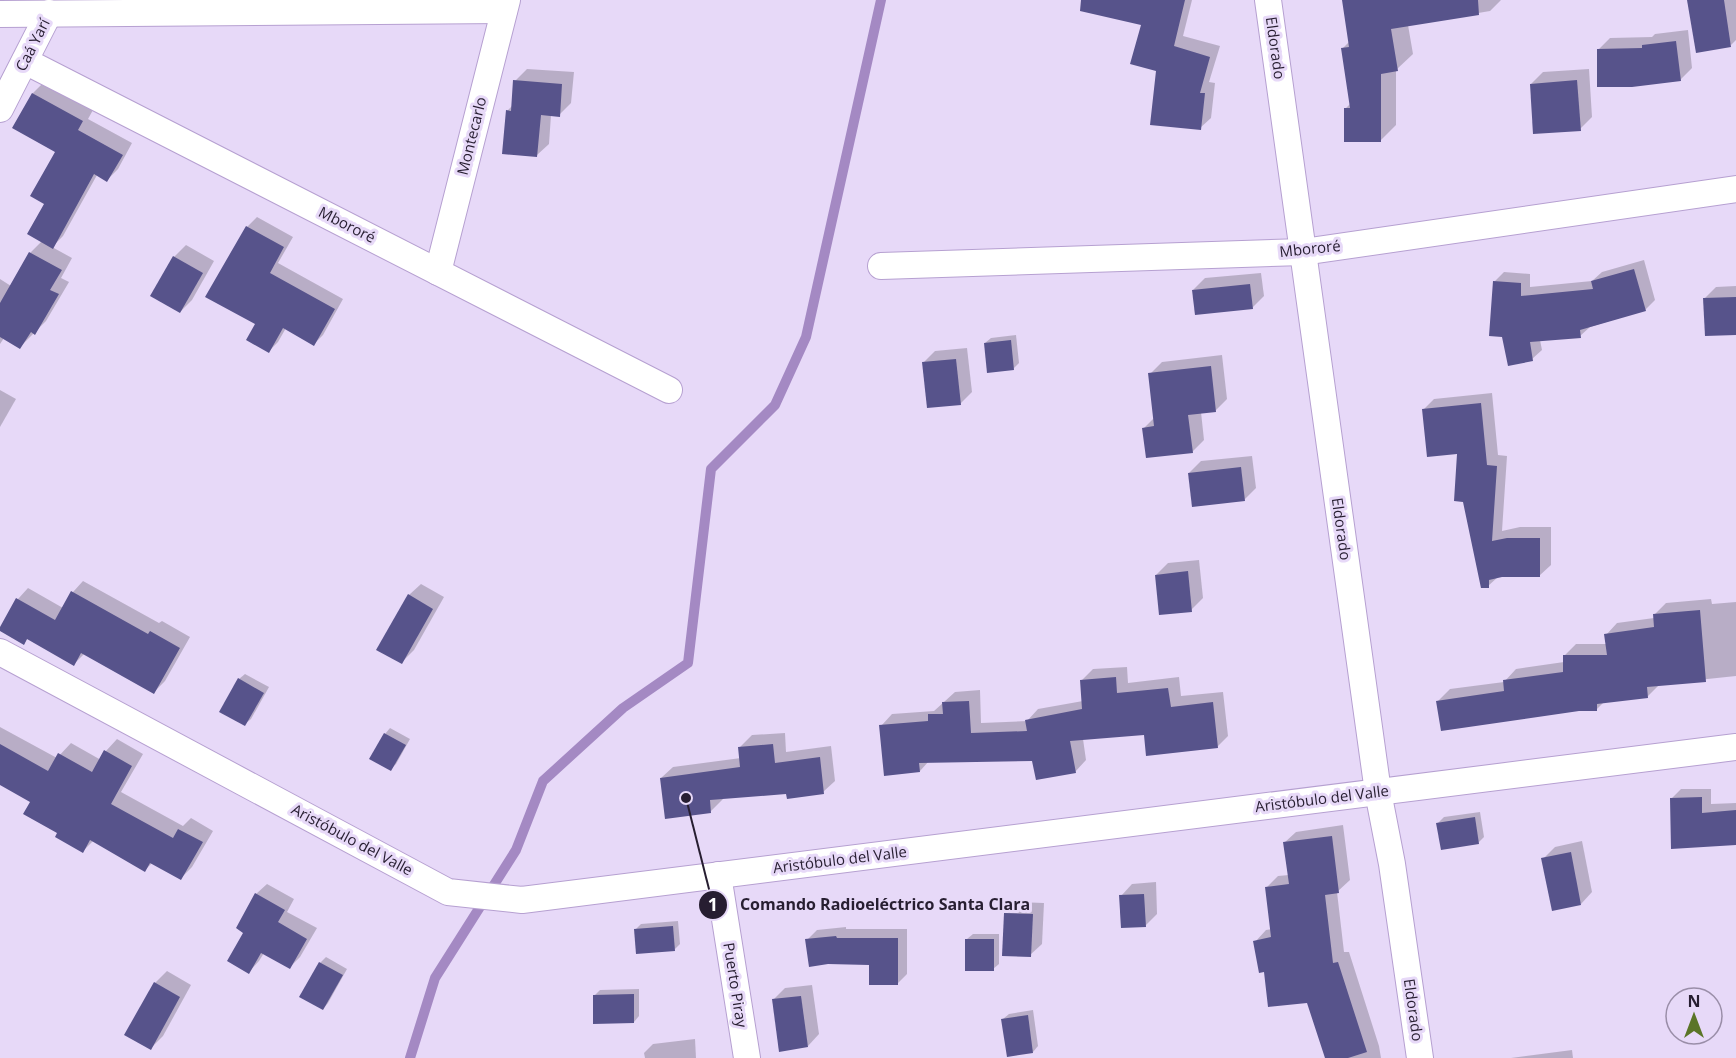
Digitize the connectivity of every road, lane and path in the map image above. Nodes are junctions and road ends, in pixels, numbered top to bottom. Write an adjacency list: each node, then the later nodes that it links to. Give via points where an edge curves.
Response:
1 (1268, 0): 8 (street, Eldorado)
2 (506, 5): 3 (street); 10 (street, Montecarlo)
3 (49, 13): 4 (street); 5 (street, Caá Yarí)
4 (0, 14)
5 (25, 61): 6 (street, Caá Yarí); 10 (street, Mbororé)
6 (0, 109)
7 (1736, 189): 8 (street, Mbororé)
8 (1303, 252): 9 (street, Mbororé); 14 (street, Eldorado)
9 (881, 266)
10 (438, 272): 11 (street, Mbororé)
11 (669, 390)
12 (0, 652): 15 (street, Aristóbulo del Valle, via 448,892 522,900)
13 (1736, 747): 14 (street, Aristóbulo del Valle)
14 (1378, 792): 15 (street, Aristóbulo del Valle); 17 (street, Eldorado)
15 (718, 875): 16 (street, Puerto Piray)
16 (747, 1058)
17 (1420, 1058)

